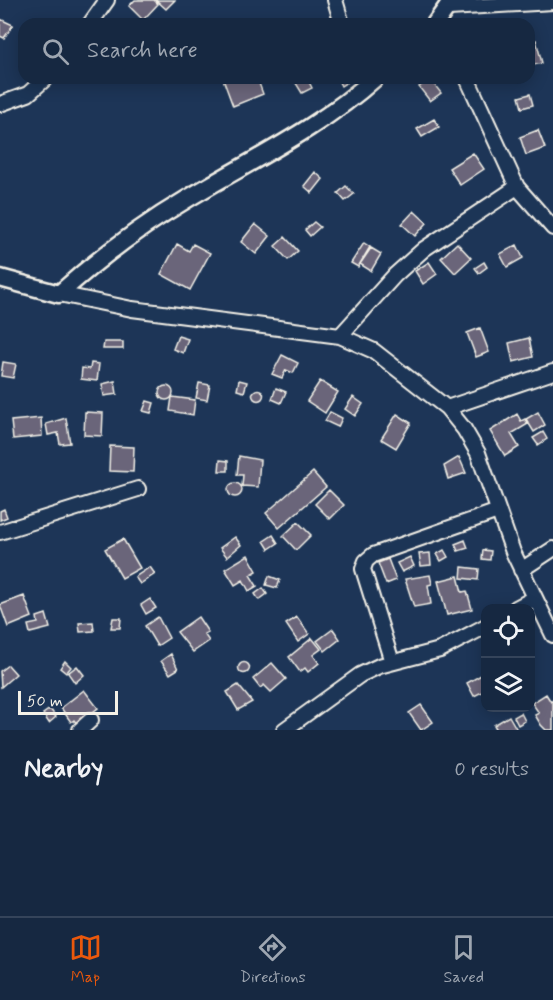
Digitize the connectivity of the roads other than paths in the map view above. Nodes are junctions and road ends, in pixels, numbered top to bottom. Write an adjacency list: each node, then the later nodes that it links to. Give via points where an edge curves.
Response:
1 (107, 0): 5 (street)
2 (335, 0): 6 (street)
3 (553, 2): 4 (street)
4 (444, 15)
5 (94, 18)
6 (340, 18)
7 (39, 84): 10 (street, via 28,94)
8 (365, 84): 14 (street, via 301,131 109,249)
9 (470, 84): 11 (street)
10 (0, 104)
11 (517, 187): 12 (street); 15 (street, via 424,249)
12 (553, 228)
13 (0, 278): 14 (street)
14 (59, 294): 15 (street, via 132,309)
15 (340, 336): 17 (street, via 374,351)
16 (553, 372): 17 (street)
17 (447, 408): 19 (street, via 478,453)
18 (138, 489): 20 (street)
19 (498, 511): 22 (street); 27 (street, via 373,555 366,561 363,569)
20 (0, 532)
21 (553, 549): 22 (street)
22 (521, 570): 23 (street)
23 (535, 598): 24 (street); 26 (street)
24 (525, 604)
25 (481, 629): 27 (street, via 440,650)
26 (553, 635)
27 (392, 662): 30 (street, via 360,675)
28 (91, 720): 29 (street)
29 (80, 730)
30 (284, 730)

